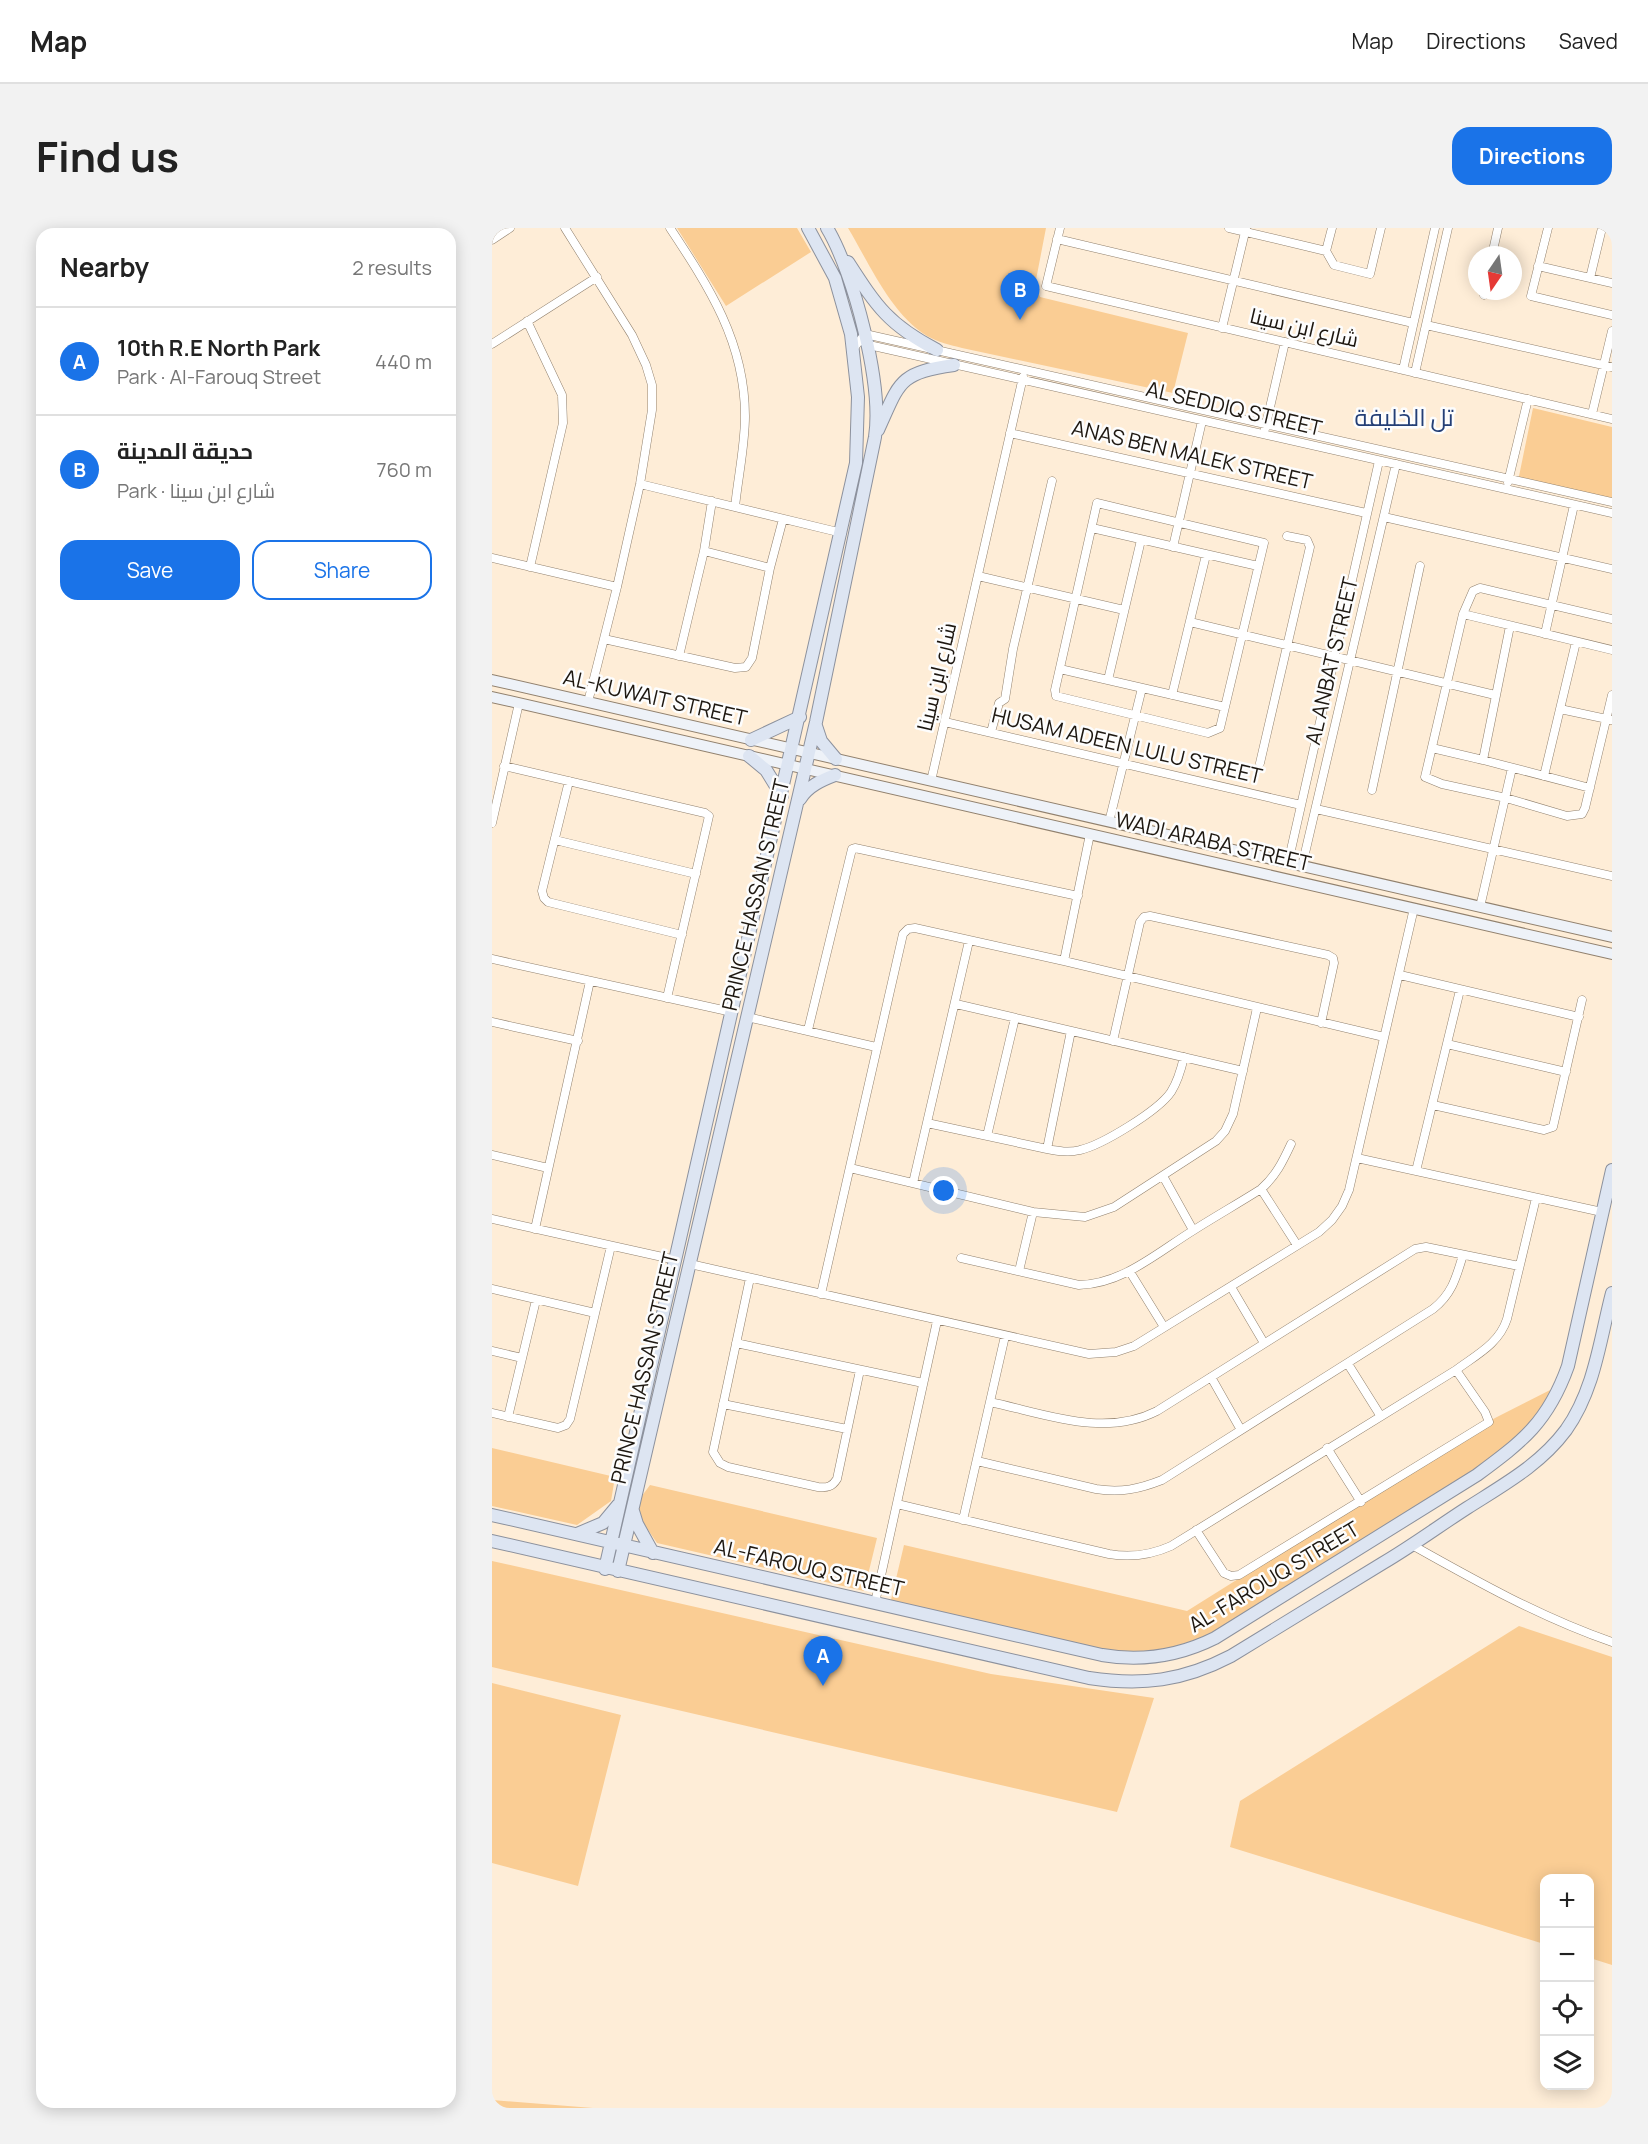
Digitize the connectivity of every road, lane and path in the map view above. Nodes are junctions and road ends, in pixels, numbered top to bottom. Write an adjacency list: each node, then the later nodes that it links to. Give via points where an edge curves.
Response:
1 (510, 228): 17 (street)
2 (565, 228): 22 (street)
3 (670, 228): 61 (street, via 720,310 731,335 744,388 745,417)
4 (808, 228): 32 (main road, PRINCE HASSAN STREET, via 835,278)
5 (827, 228): 19 (main road, PRINCE HASSAN STREET)
6 (1060, 228): 16 (street, شارع ابن سينا)
7 (1229, 228): 15 (street)
8 (1332, 228): 20 (street)
9 (1381, 228): 20 (street, via 1370,274 1334,265)
10 (1435, 228): 28 (street)
11 (1448, 228): 29 (street)
12 (1498, 228): 18 (street)
13 (1548, 228): 21 (street)
14 (1602, 228): 23 (street)
15 (1246, 230): 20 (street); 24 (street)
16 (1057, 239): 24 (street); 30 (street, شارع ابن سينا, via 1046,286)
17 (492, 240)
18 (1494, 246)
19 (840, 249): 32 (main road, PRINCE HASSAN STREET); 35 (main road, via 880,310 910,336)
20 (1326, 250)
21 (1538, 266): 23 (street); 26 (street, via 1531,296)
22 (597, 277): 27 (street); 56 (street, via 632,335 652,385 652,411)
23 (1590, 278): 25 (street)
24 (1234, 281): 28 (street); 30 (street)
25 (1612, 283)
26 (1612, 315)
27 (528, 321): 34 (street); 78 (street, via 564,405)
28 (1413, 323): 40 (street)
29 (1426, 325): 37 (street); 41 (street)
30 (1222, 328): 33 (street, شارع ابن سينا)
31 (1612, 331): 37 (street)
32 (859, 340): 35 (street, AL SEDDIQ STREET); 36 (street, AL SEDDIQ STREET); 50 (main road, PRINCE HASSAN STREET, via 876,414); 68 (main road, PRINCE HASSAN STREET, via 856,463)
33 (1285, 342): 40 (street, شارع ابن سينا); 47 (street)
34 (492, 344)
35 (937, 350): 39 (street, AL SEDDIQ STREET)
36 (954, 365): 42 (street, AL SEDDIQ STREET); 50 (main road, via 927,369 903,382)
37 (1603, 365): 38 (street); 44 (street)
38 (1612, 367)
39 (1024, 370): 42 (street, شارع ابن سينا); 47 (street, AL SEDDIQ STREET)
40 (1402, 370): 41 (street, شارع ابن سينا)
41 (1415, 373): 43 (street, شارع ابن سينا)
42 (1022, 380): 46 (street, AL SEDDIQ STREET); 48 (street, شارع ابن سينا)
43 (1528, 399): 44 (street, شارع ابن سينا); 54 (street)
44 (1592, 414): 45 (street, شارع ابن سينا)
45 (1612, 419)
46 (1202, 421): 49 (street, AL SEDDIQ STREET); 53 (street)
47 (1266, 424): 49 (street); 54 (street, AL SEDDIQ STREET)
48 (1010, 433): 53 (street, ANAS BEN MALEK STREET); 81 (street, شارع ابن سينا)
49 (1264, 435): 51 (street, AL SEDDIQ STREET)
50 (875, 436): 117 (main road, PRINCE HASSAN STREET)
51 (1379, 460): 52 (street, AL SEDDIQ STREET); 62 (street, AL ANBAT STREET)
52 (1396, 464): 57 (street, AL SEDDIQ STREET); 64 (street, AL ANBAT STREET)
53 (1189, 473): 62 (street, ANAS BEN MALEK STREET); 66 (street)
54 (1509, 479): 57 (street); 59 (street, AL SEDDIQ STREET)
55 (1052, 481): 83 (street)
56 (640, 484): 58 (street); 82 (street)
57 (1507, 489): 60 (street, AL SEDDIQ STREET)
58 (712, 501): 61 (street); 72 (street)
59 (1612, 502)
60 (1574, 505): 63 (street, AL SEDDIQ STREET); 75 (street)
61 (735, 507): 65 (street)
62 (1366, 513): 98 (street, AL ANBAT STREET)
63 (1612, 513)
64 (1384, 518): 75 (street); 99 (street, AL ANBAT STREET)
65 (783, 519): 68 (street); 79 (street)
66 (1179, 522): 67 (street, via 1097,503); 71 (street); 76 (street, via 1264,543)
67 (1092, 528): 70 (street); 84 (street)
68 (842, 533): 115 (main road, PRINCE HASSAN STREET)
69 (1287, 536): 95 (street, via 1307,540 1311,547)
70 (1141, 540): 71 (street); 86 (street)
71 (1173, 547): 73 (street)
72 (704, 551): 79 (street); 97 (street)
73 (1206, 555): 76 (street); 89 (street)
74 (492, 558): 78 (street)
75 (1561, 558): 80 (street); 85 (street)
76 (1258, 566): 92 (street)
77 (1420, 566): 101 (street)
78 (530, 567): 82 (street)
79 (770, 568): 97 (street, via 750,664 741,669)
80 (1612, 569)
81 (978, 576): 83 (street); 118 (street, شارع ابن سينا)
82 (617, 587): 93 (street)
83 (1028, 587): 84 (street); 119 (street, via 1005,699 999,703)
84 (1076, 598): 86 (street); 100 (street)
85 (1552, 604): 87 (street, via 1480,588 1473,591); 88 (street); 91 (street)
86 (1124, 610): 103 (street)
87 (1463, 614): 90 (street); 104 (street)
88 (1612, 619)
89 (1190, 622): 92 (street); 106 (street)
90 (1510, 626): 91 (street); 107 (street)
91 (1545, 634): 94 (street)
92 (1243, 635): 95 (street); 112 (street)
93 (604, 639): 97 (street); 110 (street)
94 (1576, 642): 96 (street); 113 (street)
95 (1286, 645): 98 (street); 127 (street)
96 (1612, 650)
97 (679, 656)
98 (1334, 657): 99 (street); 142 (street, AL ANBAT STREET)
99 (1350, 660): 101 (street); 143 (street, AL ANBAT STREET)
100 (1060, 669): 103 (street); 114 (street, via 1056,696)
101 (1398, 672): 104 (street); 138 (street)
102 (492, 680): 110 (main road, AL-KUWAIT STREET)
103 (1108, 680): 105 (street)
104 (1446, 683): 107 (street); 121 (street)
105 (1142, 688): 106 (street); 114 (street)
106 (1172, 695): 112 (street)
107 (1495, 695): 126 (street)
108 (1612, 695): 116 (street)
109 (492, 697): 111 (main road, AL-KUWAIT STREET)
110 (588, 702): 120 (main road, AL-KUWAIT STREET)
111 (519, 703): 124 (main road, AL-KUWAIT STREET); 130 (street)
112 (1225, 707): 114 (street, via 1220,728 1208,732)
113 (1560, 708): 116 (street); 134 (street)
114 (1136, 714): 128 (street)
115 (800, 717): 120 (main road); 122 (main road, PRINCE HASSAN STREET)
116 (1609, 720): 137 (street)
117 (816, 722): 123 (main road, PRINCE HASSAN STREET); 125 (main road, via 821,741)
118 (945, 722): 119 (street, HUSAM ADEEN LULU STREET); 136 (street, شارع ابن سينا)
119 (991, 732): 128 (street, HUSAM ADEEN LULU STREET)
120 (751, 740): 122 (main road, AL-KUWAIT STREET)
121 (1432, 748): 126 (street); 140 (street, via 1425,777)
122 (792, 749): 123 (main road, AL-KUWAIT STREET); 129 (main road, PRINCE HASSAN STREET)
123 (809, 753): 125 (main road, WADI ARABA STREET); 132 (main road, PRINCE HASSAN STREET)
124 (749, 756): 129 (main road, AL-KUWAIT STREET); 139 (main road, via 766,770)
125 (836, 759): 136 (main road, WADI ARABA STREET)
126 (1483, 760): 131 (street)
127 (1260, 763)
128 (1124, 764): 142 (street, HUSAM ADEEN LULU STREET); 144 (street)
129 (789, 765): 132 (main road, AL-KUWAIT STREET); 139 (main road, PRINCE HASSAN STREET)
130 (504, 766): 135 (street); 145 (street)
131 (1512, 768): 134 (street); 140 (street)
132 (805, 769): 133 (main road, WADI ARABA STREET); 141 (main road, PRINCE HASSAN STREET)
133 (835, 776): 141 (main road, via 808,789); 146 (main road, WADI ARABA STREET)
134 (1544, 776): 137 (street)
135 (569, 781): 148 (street); 153 (street, via 705,813 709,822)
136 (932, 781): 144 (main road, WADI ARABA STREET)
137 (1590, 788): 140 (street, via 1582,814 1567,816)
138 (1372, 790)
139 (782, 796): 172 (main road, PRINCE HASSAN STREET)
140 (1506, 798): 149 (street)
141 (798, 802): 173 (main road, PRINCE HASSAN STREET)
142 (1301, 805): 151 (street, AL ANBAT STREET)
143 (1316, 809): 149 (street); 152 (street, AL ANBAT STREET)
144 (1109, 822): 147 (main road, WADI ARABA STREET)
145 (492, 823)
146 (1090, 834): 150 (main road, WADI ARABA STREET); 155 (street)
147 (1173, 836): 150 (main road); 151 (main road, WADI ARABA STREET)
148 (555, 840): 153 (street); 158 (street, via 542,891 548,902)
149 (1493, 849): 154 (street); 156 (street)
150 (1170, 852): 157 (main road, WADI ARABA STREET)
151 (1288, 863): 152 (main road, WADI ARABA STREET)
152 (1302, 866): 156 (main road, WADI ARABA STREET)
153 (696, 874): 158 (street)
154 (1612, 876)
155 (1078, 896): 163 (street); 178 (street, via 852,849)
156 (1480, 907): 159 (main road, WADI ARABA STREET)
157 (1414, 908): 161 (main road, WADI ARABA STREET); 164 (street)
158 (682, 935): 168 (street)
159 (1612, 937)
160 (969, 941): 163 (street); 170 (street); 184 (street, via 915,928 903,934)
161 (1612, 954)
162 (492, 959): 166 (street)
163 (1064, 961): 165 (street)
164 (1400, 975): 167 (street); 180 (street)
165 (1127, 976): 171 (street); 177 (street, via 1140,922 1150,916 1328,955 1334,963); 182 (street)
166 (590, 981): 168 (street); 181 (street)
167 (1460, 990): 174 (street); 183 (street)
168 (667, 998): 172 (street)
169 (1582, 999): 174 (street)
170 (956, 1004): 175 (street); 189 (street)
171 (1257, 1008): 177 (street); 186 (street)
172 (732, 1012): 212 (main road, PRINCE HASSAN STREET)
173 (747, 1017): 178 (street); 213 (main road, PRINCE HASSAN STREET)
174 (1579, 1017): 187 (street)
175 (1015, 1018): 179 (street); 190 (street)
176 (492, 1022): 181 (street)
177 (1321, 1023): 180 (street)
178 (808, 1030): 184 (street)
179 (1071, 1031): 182 (street); 192 (street)
180 (1384, 1037): 194 (street)
181 (578, 1041): 195 (street)
182 (1113, 1041): 185 (street)
183 (1447, 1044): 187 (street); 188 (street)
184 (876, 1047): 196 (street)
185 (1184, 1057): 186 (street); 192 (street, via 1176,1084 1160,1104 1090,1147 1065,1152)
186 (1243, 1071): 199 (street, via 1225,1131)
187 (1566, 1072): 188 (street, via 1553,1127 1544,1131)
188 (1433, 1106): 198 (street)
189 (927, 1123): 190 (street); 200 (street)
190 (987, 1136): 192 (street)
191 (1291, 1144): 201 (street, via 1272,1180)
192 (1047, 1149)
193 (492, 1155): 195 (street)
194 (1357, 1158): 198 (street); 208 (street, via 1342,1206 1332,1221)
195 (548, 1168): 206 (street)
196 (850, 1168): 200 (street); 221 (street)
197 (1612, 1170): 204 (main road, AL-FAROUQ STREET)
198 (1416, 1172): 202 (street)
199 (1163, 1176): 203 (street, via 1114,1207 1091,1215); 207 (street)
200 (913, 1183): 203 (street)
201 (1261, 1189): 207 (street); 208 (street)
202 (1536, 1198): 204 (street); 214 (street)
203 (1033, 1212): 215 (street)
204 (1602, 1212): 259 (main road, AL-FAROUQ STREET, via 1568,1366 1549,1409 1527,1436 1477,1475 1215,1638 1166,1655 1121,1658)
205 (492, 1219): 206 (street)
206 (535, 1229): 209 (street)
207 (1193, 1230): 216 (street)
208 (1297, 1245): 218 (street)
209 (611, 1246): 212 (street); 223 (street)
210 (1463, 1255): 214 (street); 229 (street, via 1426,1247 1415,1249); 232 (street, via 1455,1282 1444,1300)
211 (962, 1258): 215 (street)
212 (676, 1260): 246 (main road, PRINCE HASSAN STREET)
213 (690, 1264): 217 (street); 249 (main road, PRINCE HASSAN STREET)
214 (1519, 1266): 234 (street, via 1508,1319 1500,1336)
215 (1019, 1271): 216 (street, via 1079,1285 1099,1283)
216 (1130, 1272): 226 (street)
217 (750, 1278): 221 (street); 228 (street)
218 (1231, 1287): 226 (street); 229 (street)
219 (492, 1289): 222 (street)
220 (1612, 1293): 224 (main road, AL-FAROUQ STREET)
221 (821, 1294): 225 (street)
222 (536, 1300): 223 (street); 231 (street)
223 (595, 1313): 241 (street, via 566,1425 558,1428)
224 (1609, 1315): 256 (main road, AL-FAROUQ STREET, via 1587,1393 1554,1444 1518,1476)
225 (937, 1321): 227 (street); 236 (street)
226 (1164, 1328): 227 (street, via 1134,1346 1102,1354)
227 (1005, 1336): 237 (street)
228 (736, 1343): 233 (street); 238 (street)
229 (1264, 1343): 235 (street)
230 (492, 1351): 231 (street)
231 (522, 1358): 241 (street)
232 (1348, 1364): 240 (street); 243 (street)
233 (860, 1370): 236 (street); 242 (street)
234 (1456, 1370): 240 (street); 247 (street, via 1488,1422)
235 (1211, 1377): 237 (street, via 1157,1411 1125,1423 1083,1423); 243 (street)
236 (923, 1383): 248 (street)
237 (990, 1402): 245 (street)
238 (723, 1404): 242 (street); 242 (street, via 713,1452 720,1463 818,1487 827,1488 837,1479)
239 (492, 1413): 241 (street)
240 (1380, 1415): 244 (street)
241 (508, 1417)
242 (847, 1429)
243 (1241, 1430): 245 (street, via 1162,1480 1130,1491 1096,1489)
244 (1327, 1448): 247 (street); 252 (street)
245 (977, 1461): 251 (street)
246 (621, 1502): 253 (main road, via 603,1523); 255 (main road, PRINCE HASSAN STREET)
247 (1361, 1502): 252 (street, via 1239,1575 1224,1573)
248 (897, 1504): 251 (street); 259 (street)
249 (633, 1509): 255 (main road, PRINCE HASSAN STREET); 257 (main road)
250 (492, 1515): 253 (main road, AL-FAROUQ STREET)
251 (963, 1520): 252 (street, via 1122,1556 1160,1551)
252 (1196, 1530)
253 (576, 1534): 255 (main road, AL-FAROUQ STREET)
254 (492, 1541): 258 (main road, AL-FAROUQ STREET)
255 (618, 1545): 257 (main road, AL-FAROUQ STREET); 258 (main road, PRINCE HASSAN STREET)
256 (1412, 1545): 258 (main road, AL-FAROUQ STREET, via 1212,1666 1174,1679 1137,1683 1089,1678); 260 (street, via 1571,1628)
257 (653, 1553): 259 (main road, AL-FAROUQ STREET)
258 (612, 1570)
259 (875, 1603)
260 (1612, 1642)

